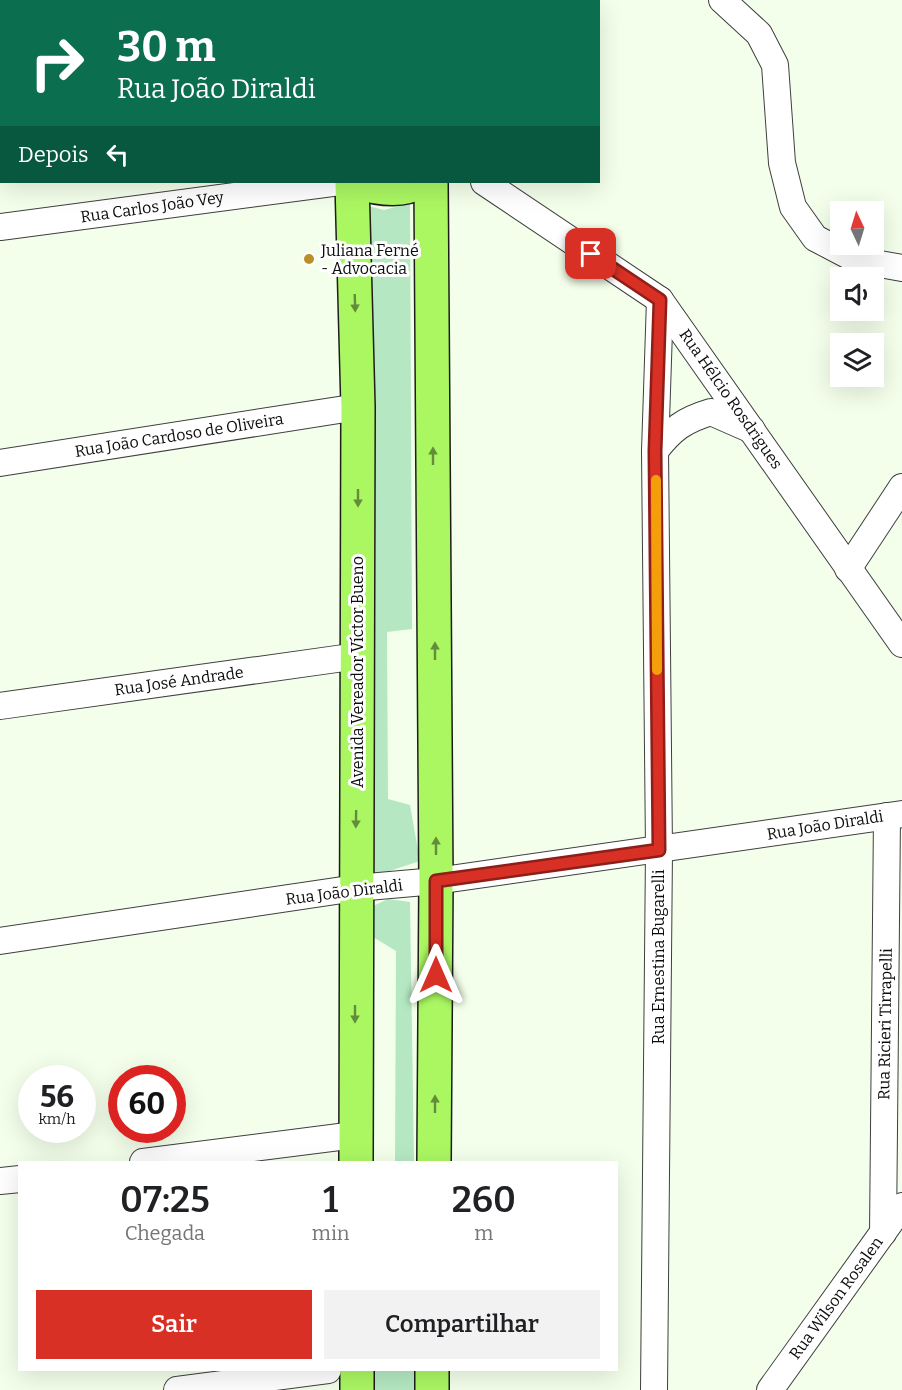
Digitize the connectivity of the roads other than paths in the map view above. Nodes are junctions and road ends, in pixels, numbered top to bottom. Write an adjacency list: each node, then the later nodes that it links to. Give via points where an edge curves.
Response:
1 (722, 0): 9 (street, via 759,34 775,65 782,163 793,207 815,238 857,260)
2 (332, 183): 8 (street, Rua Carlos João Vey)
3 (354, 183): 11 (main road, Avenida Vereador Víctor Bueno, one-way to 11)
4 (358, 183): 5 (main road, via 375,188)
5 (413, 183)
6 (431, 183): 22 (main road, one-way to 6)
7 (485, 183): 10 (street, Rua Hélcio Rosdrigues)
8 (0, 227)
9 (902, 268)
10 (660, 300): 12 (street, Rua Hélcio Rosdrigues); 13 (street, Rua Ernestina Bugarelli)
11 (358, 407): 14 (street, Rua João Cardoso de Oliveira); 18 (main road, Avenida Vereador Víctor Bueno, one-way to 18)
12 (752, 430): 13 (street, via 711,412 671,431); 16 (street, Rua Hélcio Rosdrigues)
13 (655, 451): 21 (street, Rua Ernestina Bugarelli)
14 (0, 463)
15 (902, 487): 16 (street)
16 (848, 569): 17 (street, Rua Hélcio Rosdrigues)
17 (902, 644)
18 (358, 656): 19 (street, Rua José Andrade); 23 (main road, Avenida Vereador Víctor Bueno, one-way to 23)
19 (0, 706)
20 (894, 815): 21 (street, Rua João Diraldi); 31 (street, Rua Ricieri Tirrapelli)
21 (659, 850): 22 (street, Rua João Diraldi); 38 (street, Rua Ernestina Bugarelli)
22 (436, 881): 23 (street, Rua João Diraldi); 27 (main road, one-way to 22)
23 (356, 888): 24 (street, Rua João Diraldi); 25 (main road, Avenida Vereador Víctor Bueno, one-way to 25)
24 (0, 941)
25 (356, 1149): 26 (street)
26 (159, 1161)
27 (434, 1161)
28 (18, 1179): 29 (street)
29 (0, 1181)
30 (902, 1206): 31 (street, Rua Wilson Rosalen)
31 (883, 1233): 39 (street, Rua Wilson Rosalen)
32 (320, 1371): 35 (street)
33 (357, 1371): 36 (main road)
34 (432, 1371): 37 (main road)
35 (177, 1390)
36 (357, 1390)
37 (432, 1390)
38 (654, 1390)
39 (770, 1390)

